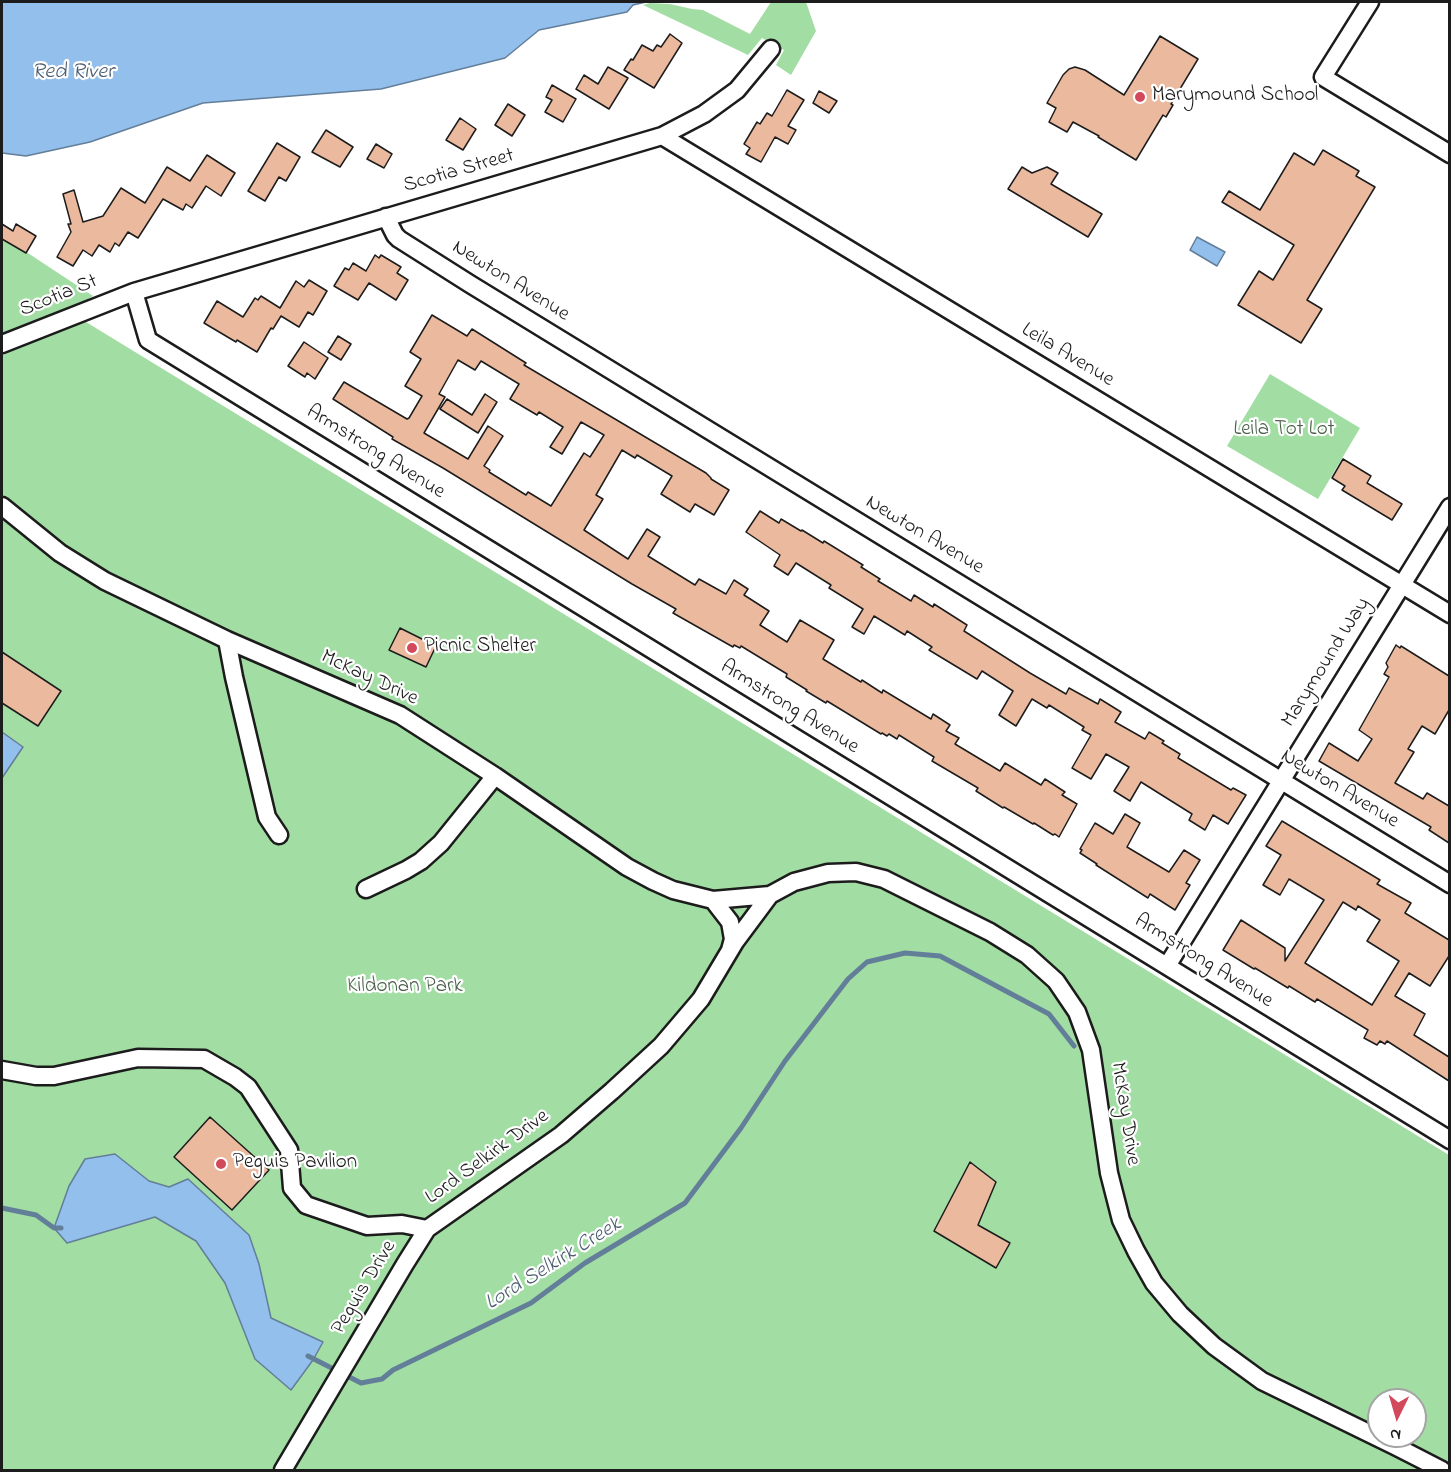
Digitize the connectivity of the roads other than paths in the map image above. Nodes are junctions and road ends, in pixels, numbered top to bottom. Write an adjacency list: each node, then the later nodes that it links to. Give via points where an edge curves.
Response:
1 (1370, 2): 4 (street, via 1323,77)
2 (771, 49): 3 (street, Scotia Street, via 737,90 704,114)
3 (662, 136): 5 (street, Scotia Street); 10 (street, Leila Avenue)
4 (1449, 154)
5 (386, 217): 6 (street, Scotia Street); 14 (street, Newton Avenue, via 399,239 470,284)
6 (134, 292): 7 (street, Scotia St); 21 (street, Armstrong Avenue, via 148,340)
7 (2, 344)
8 (2, 506): 12 (street, McKay Drive, via 74,563)
9 (1449, 507): 10 (street, Marymound Way)
10 (1401, 585): 11 (street, Leila Avenue); 14 (street, Marymound Way)
11 (1449, 614)
12 (227, 640): 13 (street, McKay Drive, via 400,715); 15 (street, via 267,817)
13 (495, 776): 17 (street, via 441,843 421,861); 19 (street, McKay Drive, via 627,867 674,890)
14 (1281, 780): 16 (street, Newton Avenue); 21 (street, Marymound Way)
15 (279, 835)
16 (1449, 884)
17 (366, 889)
18 (770, 895): 19 (street, McKay Drive); 20 (street, Lord Selkirk Drive); 26 (street, McKay Drive, via 794,882 828,873 856,872 884,879 1027,955 1056,981 1077,1012 1091,1050 1109,1173 1121,1220 1154,1282 1214,1346 1262,1381)
19 (713, 900): 20 (street, via 730,922)
20 (730, 951): 24 (street, Lord Selkirk Drive, via 701,999 661,1046 621,1084 561,1135)
21 (1167, 966): 23 (street, Armstrong Avenue)
22 (2, 1070): 24 (street, Lord Selkirk Drive, via 54,1076 138,1058 204,1059 248,1087 289,1150 292,1188 306,1205 367,1226 402,1224)
23 (1449, 1140)
24 (427, 1229): 25 (street, Peguis Drive)
25 (283, 1470)
26 (1442, 1470)

